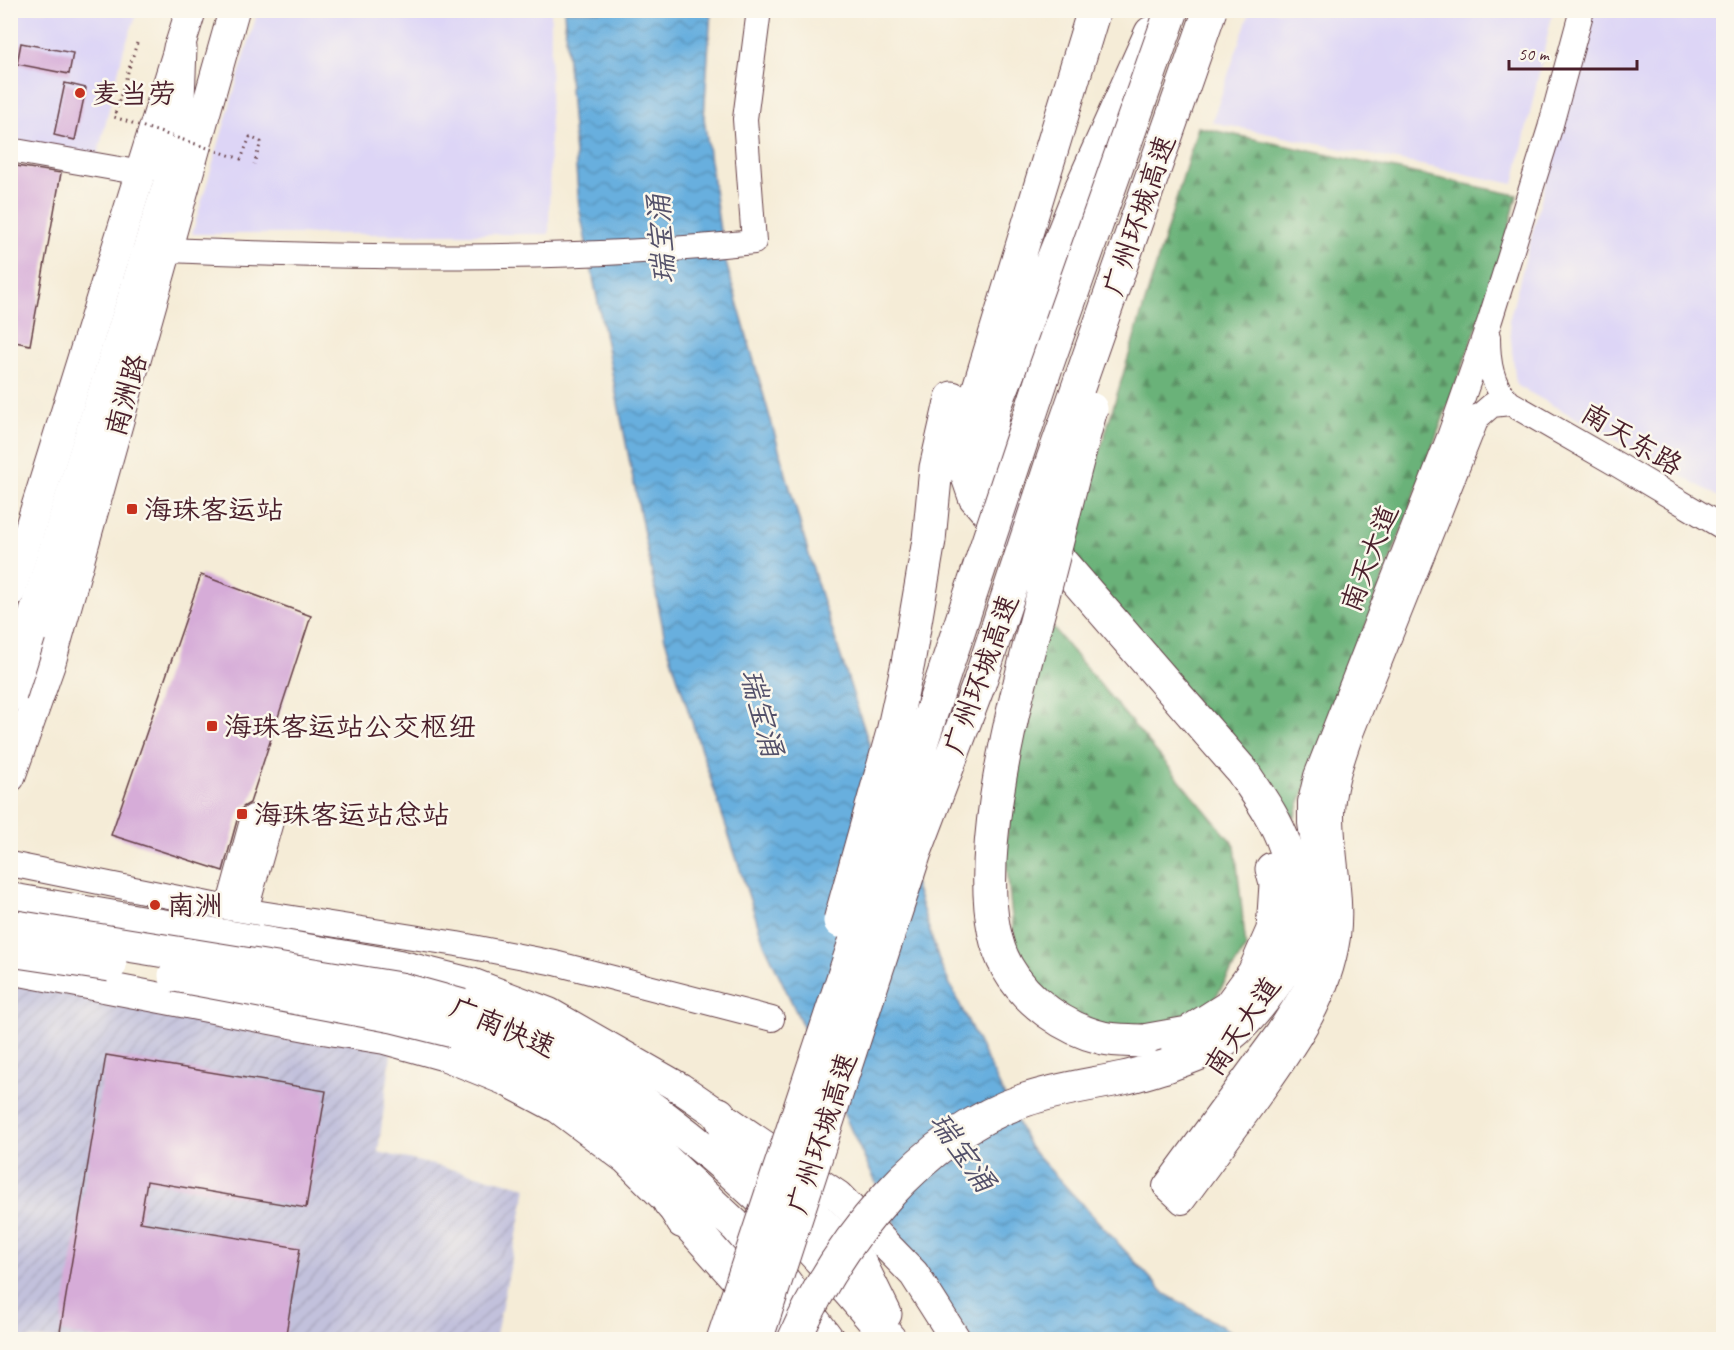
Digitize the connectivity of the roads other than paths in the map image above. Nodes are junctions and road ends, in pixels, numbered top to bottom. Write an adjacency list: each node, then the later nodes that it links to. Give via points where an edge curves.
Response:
1 (191, 10): 10 (main road, 南洲路)
2 (234, 10): 13 (main road, 南洲路)
3 (759, 10): 13 (street, via 745,119 754,242 541,256 289,255)
4 (1094, 10): 8 (highway, bridge, via 965,434 966,471 975,497 1237,798 1263,841 1276,884 1273,930 1254,973 1229,1006 1188,1033 1143,1041 1102,1038 1064,1023 1035,1003 1006,966 993,928 990,887 994,819 1012,715 1091,411); 33 (highway, bridge, via 978,313 953,396 936,468 929,540 893,732)
5 (1161, 10): 36 (highway, bridge, via 1080,191 994,406 987,469 994,485 1242,771 1266,807 1285,845 1295,881 1298,916 1293,951 1273,987 1228,1038 1166,1066 1024,1100 981,1120 934,1151 890,1191 860,1228)
6 (1172, 10): 33 (highway, 广州环城高速, bridge, via 1046,367)
7 (1210, 10): 34 (highway, 广州环城高速, bridge, via 1051,465 980,684 915,852)
8 (1216, 10)
9 (1582, 10): 14 (street, 南天大道)
10 (180, 48): 12 (main road, 南洲路); 20 (highway, bridge, via 176,151 169,186)
11 (10, 150): 12 (street)
12 (142, 173): 17 (main road, 南洲路)
13 (168, 250): 19 (main road, 南洲路)
14 (1488, 326): 15 (street, via 1493,378 1500,394); 15 (street, 南天大道, via 1449,437 1316,776 1310,823 1321,914 1314,961 1304,991 1174,1194 1292,1050 1320,998 1331,969 1339,918 1332,813 1340,767 1477,418 1492,405)
15 (1510, 403): 16 (street, 南天东路)
16 (1724, 528)
17 (10, 592)
18 (10, 662): 19 (main road, via 34,668)
19 (50, 664): 21 (main road, 南洲路)
20 (10, 694)
21 (10, 777)
22 (263, 817): 25 (street)
23 (10, 864): 25 (street)
24 (10, 898): 31 (main road, via 399,965 471,983 549,1013)
25 (237, 909): 30 (street, via 555,963)
26 (10, 926): 29 (highway, 广南快速, bridge, via 388,987)
27 (10, 950): 29 (highway, 广南快速, bridge, via 199,978 393,1016)
28 (10, 969): 32 (main road, via 385,1039 446,1056 505,1080 558,1108 626,1159)
29 (458, 1019): 38 (highway, 广南快速, via 616,1114 737,1227); 39 (highway, 广南快速, via 544,1040 630,1092 711,1153 766,1202 817,1253)
30 (772, 1019)
31 (719, 1114): 40 (highway, via 737,1148 810,1212 860,1263); 41 (main road, via 838,1196 914,1274)
32 (670, 1203): 35 (main road, via 702,1256); 37 (highway, via 752,1294)
33 (722, 1340)
34 (756, 1340)
35 (765, 1340)
36 (794, 1340)
37 (803, 1340)
38 (828, 1340)
39 (891, 1340)
40 (897, 1340)
41 (956, 1340)

